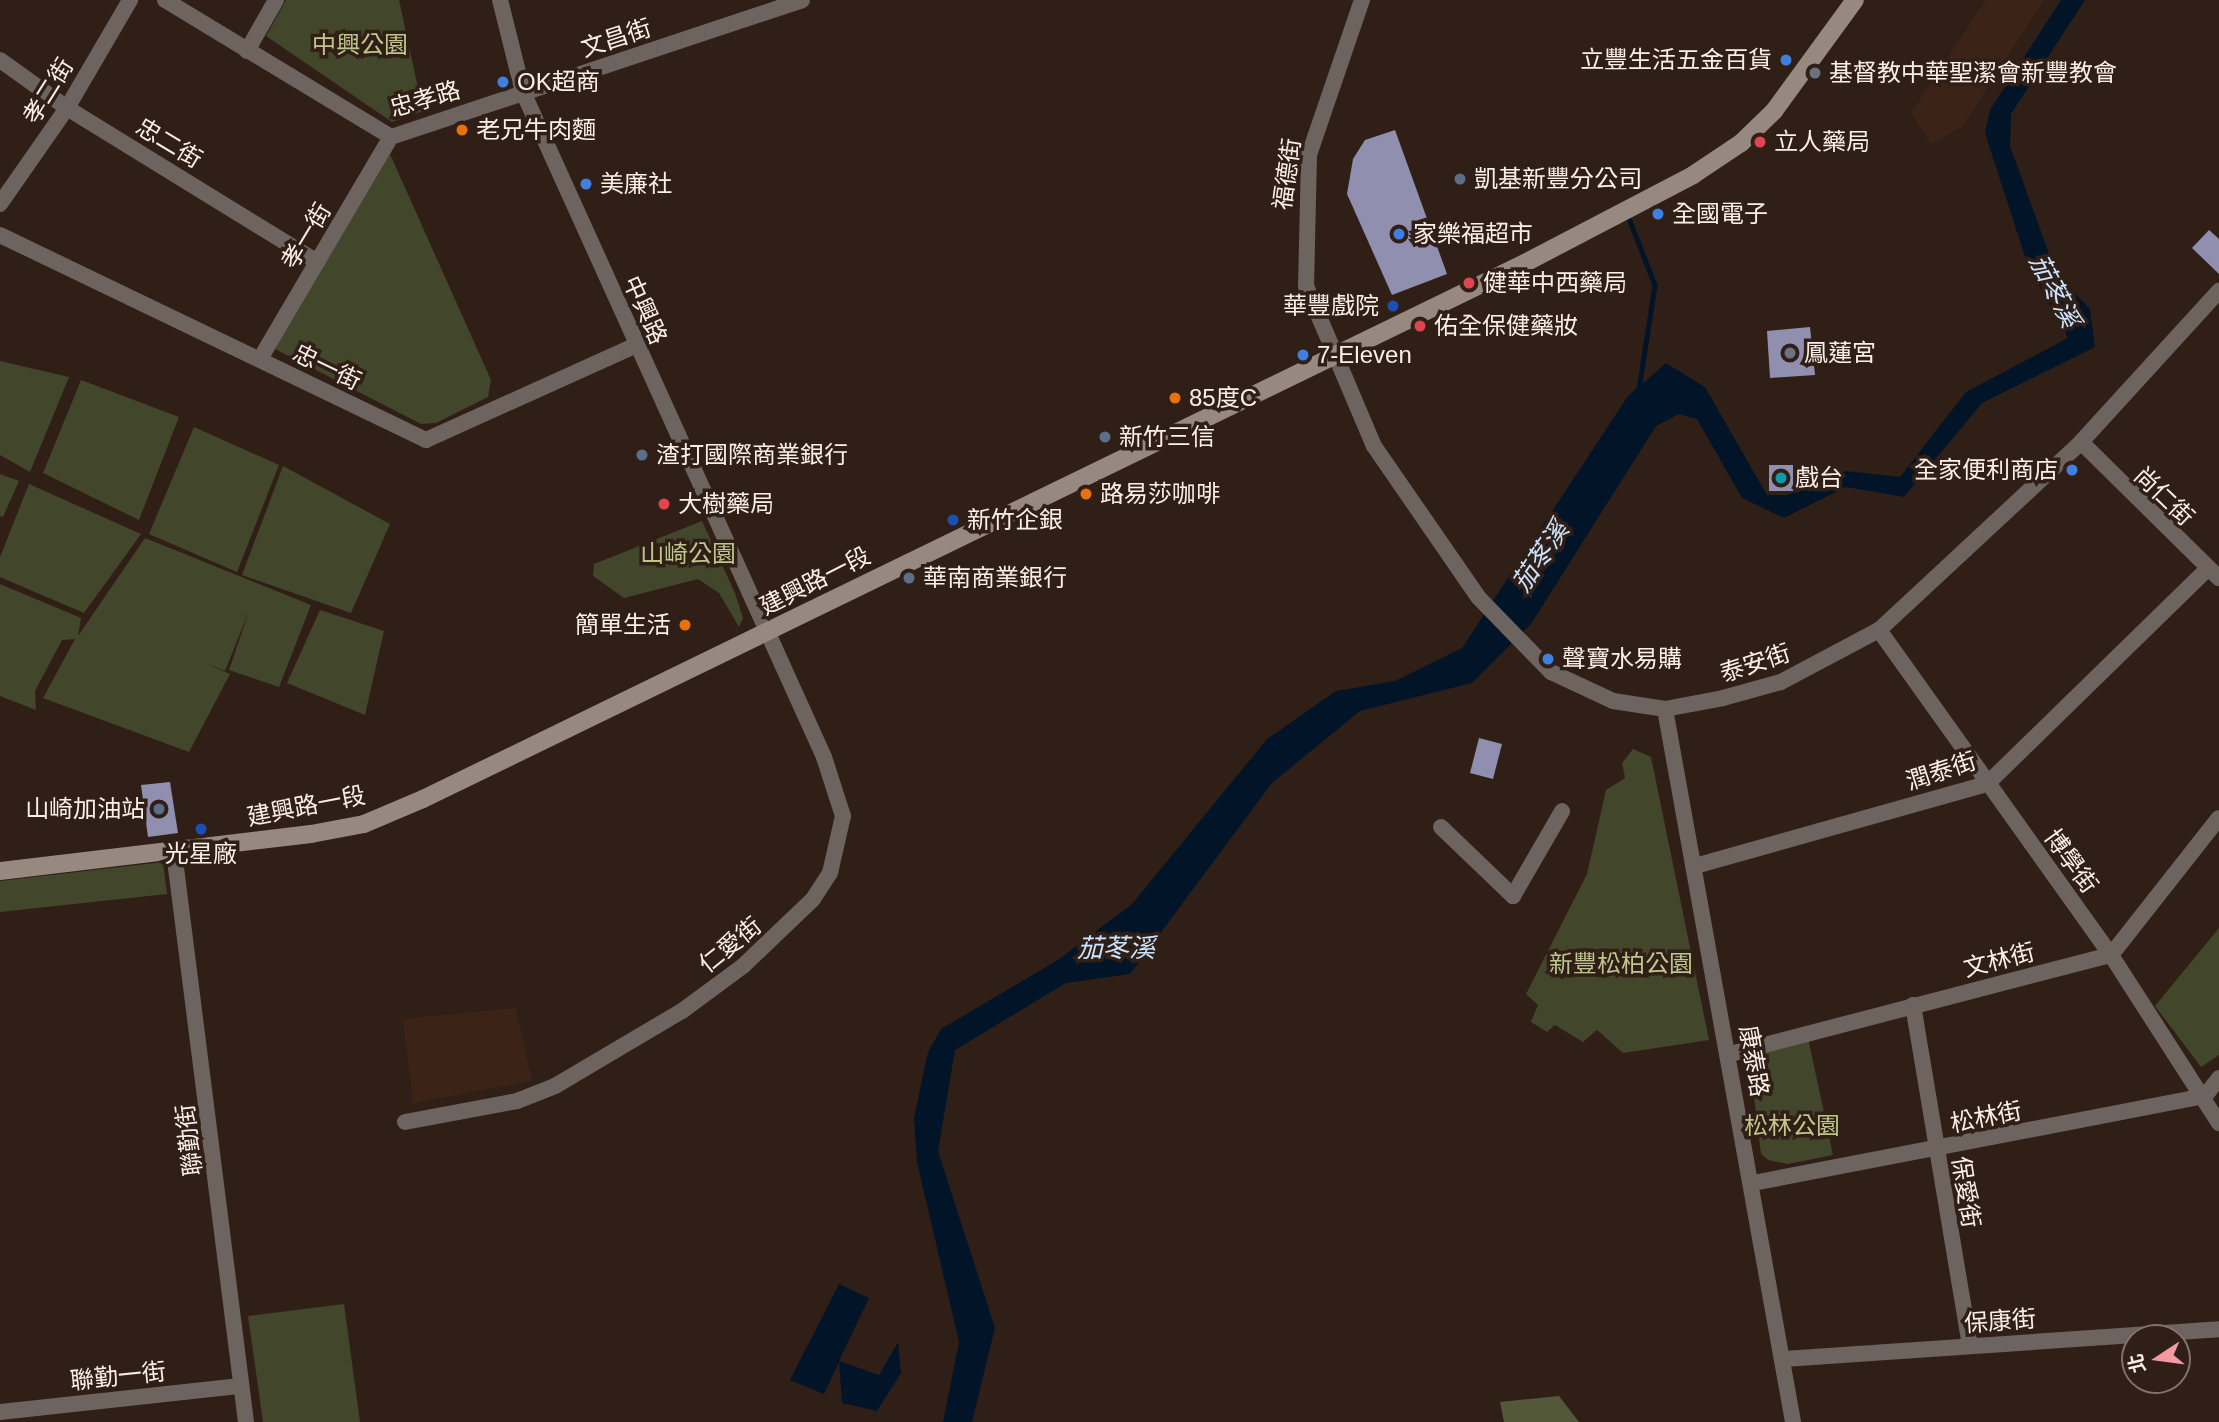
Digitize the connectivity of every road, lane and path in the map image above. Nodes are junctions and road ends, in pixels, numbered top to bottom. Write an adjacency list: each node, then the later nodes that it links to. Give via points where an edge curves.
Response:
1 (130, 0): 11 (street, 孝二街)
2 (165, 0): 8 (street, 忠孝路)
3 (276, 0): 8 (street)
4 (500, 0): 10 (street, 中興路)
5 (802, 0): 10 (street, 文昌街)
6 (1362, 0): 18 (street, 福德街, via 1309,155 1303,210 1306,286)
7 (1855, 0): 18 (street, 建興路一段, via 1774,111 1741,143 1624,211)
8 (247, 51): 12 (street, 忠孝路)
9 (0, 60): 11 (street, 忠二街)
10 (523, 92): 12 (street, 忠孝路); 17 (street, 中興路)
11 (67, 108): 13 (street, 孝二街); 15 (street, 忠二街)
12 (391, 136): 15 (street, 孝一街)
13 (0, 204)
14 (0, 235): 19 (street, 忠一街)
15 (317, 262): 19 (street, 孝一街)
16 (2219, 291): 20 (street, 泰安街)
17 (636, 345): 19 (street, 忠一街, via 426,440); 23 (street, 中興路)
18 (1334, 356): 23 (street, 建興路一段); 24 (street, 泰安街, via 1374,446 1478,597 1529,654 1578,688)
19 (260, 359)
20 (2081, 442): 21 (street, 尚仁街); 22 (street, 泰安街)
21 (2214, 573): 25 (street, 潤泰街)
22 (1879, 630): 24 (street, 泰安街, via 1781,682); 25 (street, 博學街)
23 (767, 632): 29 (street, 建興路一段, via 364,824); 37 (street, 仁愛街, via 824,757 843,816 830,873 813,899 743,966 682,1011 566,1081 517,1101)
24 (1665, 709): 30 (street, 康泰路)
25 (1987, 784): 30 (street, 潤泰街); 32 (street, 博學街)
26 (1562, 811): 28 (street, via 1513,896)
27 (2219, 818): 32 (street)
28 (1441, 827)
29 (174, 852): 31 (street, 建興路一段); 44 (street, 聯勤街)
30 (1695, 866): 34 (street, 康泰路)
31 (0, 871)
32 (2111, 955): 33 (street, 文林街); 36 (street, 博學街)
33 (1913, 1006): 34 (street, 文林街); 39 (street, 保愛街)
34 (1730, 1054): 40 (street, 康泰路)
35 (2219, 1078): 36 (street)
36 (2205, 1096): 38 (street, 博學街); 39 (street, 松林街)
37 (405, 1122)
38 (2219, 1123)
39 (1937, 1151): 40 (street, 松林街); 42 (street, 保愛街)
40 (1753, 1184): 43 (street, 康泰路)
41 (2219, 1329): 42 (street, 保康街)
42 (1970, 1345): 43 (street, 保康街)
43 (1784, 1359): 47 (street, 康泰路)
44 (241, 1386): 45 (street, 聯勤一街); 46 (street, 聯勤街)
45 (0, 1412)
46 (246, 1422)
47 (1793, 1422)

